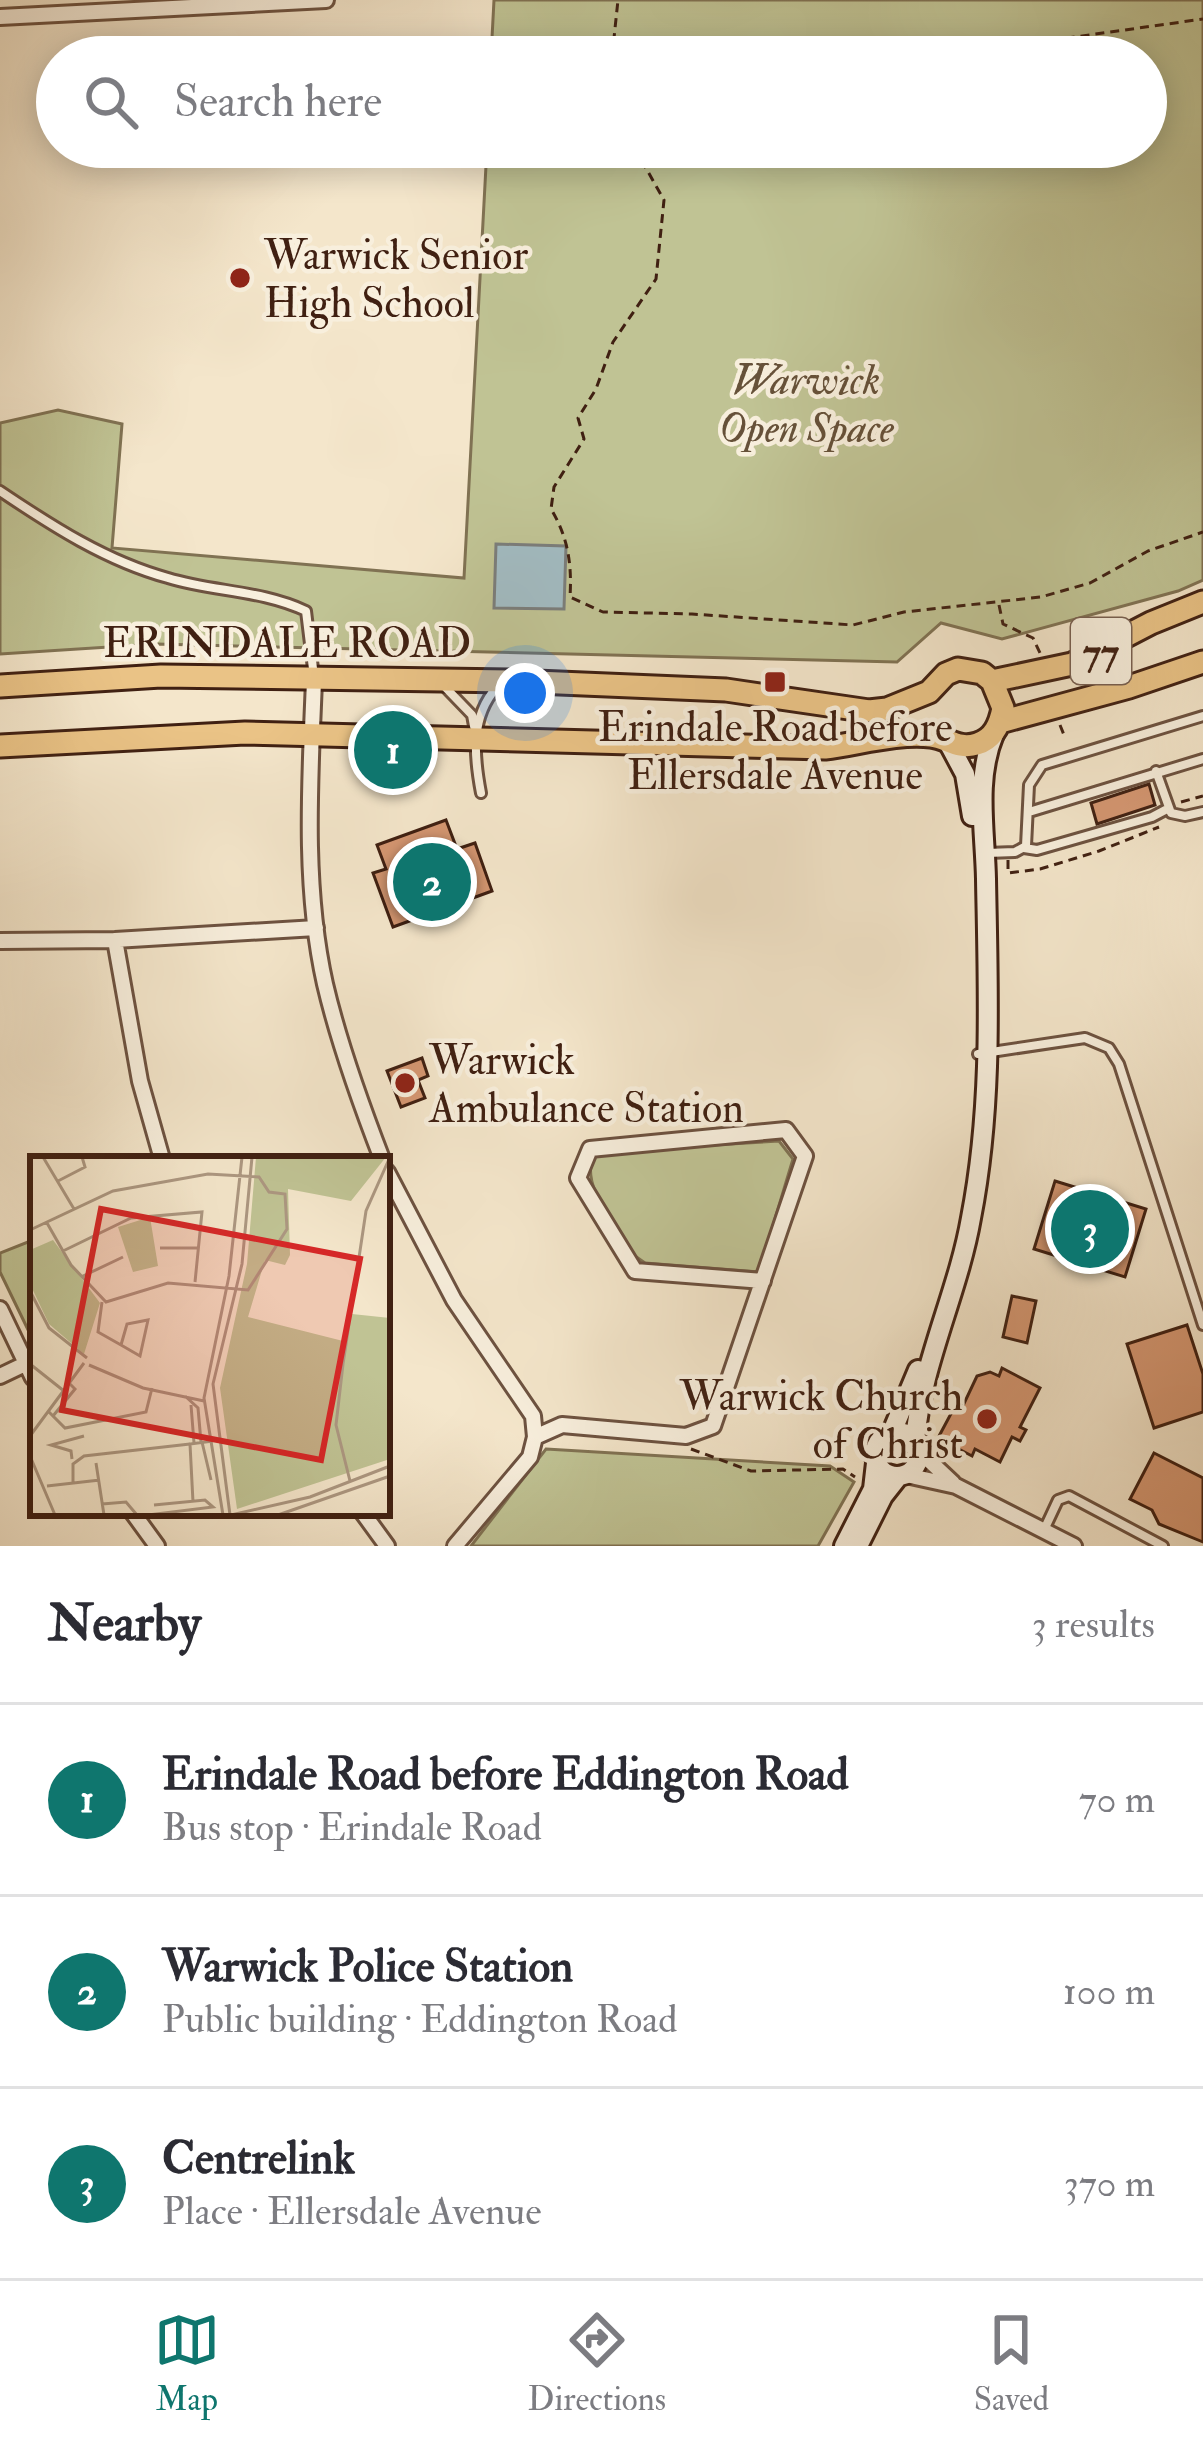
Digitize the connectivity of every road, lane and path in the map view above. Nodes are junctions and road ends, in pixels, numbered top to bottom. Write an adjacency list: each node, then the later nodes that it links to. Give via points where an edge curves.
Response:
1 (326, 0): 3 (street)
2 (618, 0): 5 (path)
3 (0, 17)
4 (1203, 19): 6 (path)
5 (612, 36)
6 (1082, 36)
7 (646, 168): 11 (path, via 664,200 656,279 613,342 578,418 584,439 554,487 551,508 572,564 570,597 603,613 853,625)
8 (0, 491): 14 (lane, via 70,538 168,578 276,597 306,611)
9 (1203, 532): 11 (path, via 1148,550 1090,583)
10 (1203, 602): 17 (main road, ERINDALE ROAD / 77, via 1072,664)
11 (998, 604): 12 (path, via 1003,624)
12 (1037, 647)
13 (1203, 662): 21 (main road, 77)
14 (314, 681): 15 (main road, ERINDALE ROAD); 18 (main road, ERINDALE ROAD, via 161,676); 22 (street)
15 (436, 681): 16 (main road, ERINDALE ROAD); 23 (lane, via 472,715)
16 (512, 681): 19 (main road, ERINDALE ROAD, via 726,689 869,711); 23 (lane, via 486,699)
17 (992, 681): 19 (main road, ERINDALE ROAD, via 958,670); 21 (main road, via 1003,708)
18 (0, 686)
19 (929, 692): 24 (main road, via 926,716)
20 (1203, 716): 31 (lane, via 1048,761 1030,779)
21 (997, 728): 24 (main road, via 973,746); 35 (street, via 983,769)
22 (312, 736): 23 (main road); 25 (main road); 36 (street)
23 (476, 740): 24 (main road, via 825,748); 28 (lane)
24 (943, 740): 39 (street, via 971,796)
25 (0, 746)
26 (1203, 759): 27 (lane)
27 (1156, 771): 30 (lane); 31 (lane)
28 (481, 793)
29 (1203, 796): 30 (path)
30 (1170, 811): 32 (lane); 33 (lane); 34 (path, via 1157,830 1040,869 1008,873)
31 (1028, 812): 33 (lane)
32 (1203, 812)
33 (1024, 848): 34 (lane)
34 (1007, 853): 35 (lane)
35 (985, 854): 39 (street)
36 (316, 928): 37 (street); 41 (street, via 351,1077)
37 (115, 940): 38 (street); 40 (street)
38 (0, 941)
39 (984, 1053): 45 (lane, via 1085,1038 1114,1054); 48 (street, via 959,1221 914,1384); 51 (street, via 985,1127 970,1223 924,1388)
40 (161, 1156)
41 (381, 1156)
42 (390, 1178): 49 (street, via 454,1300 533,1416)
43 (763, 1280): 43 (street, via 805,1156 786,1130 590,1149 578,1178 635,1271); 49 (street, via 713,1426 686,1436 562,1425)
44 (0, 1309): 46 (street)
45 (1203, 1325)
46 (28, 1371): 47 (street)
47 (0, 1376)
48 (892, 1432): 51 (street); 52 (street, via 877,1444)
49 (535, 1437): 61 (street, via 530,1457)
50 (681, 1445): 55 (path, via 751,1472 843,1469)
51 (917, 1446): 53 (street, via 915,1468); 54 (street)
52 (876, 1463): 53 (street); 55 (street)
53 (902, 1476): 54 (street); 63 (street)
54 (956, 1486): 58 (street)
55 (873, 1489): 62 (street)
56 (135, 1516): 59 (street)
57 (365, 1516): 60 (street)
58 (1045, 1530): 64 (street); 65 (lane, via 1058,1500 1069,1496)
59 (157, 1546)
60 (387, 1546)
61 (455, 1546)
62 (844, 1546)
63 (858, 1546)
64 (1074, 1546)
65 (1163, 1546)

